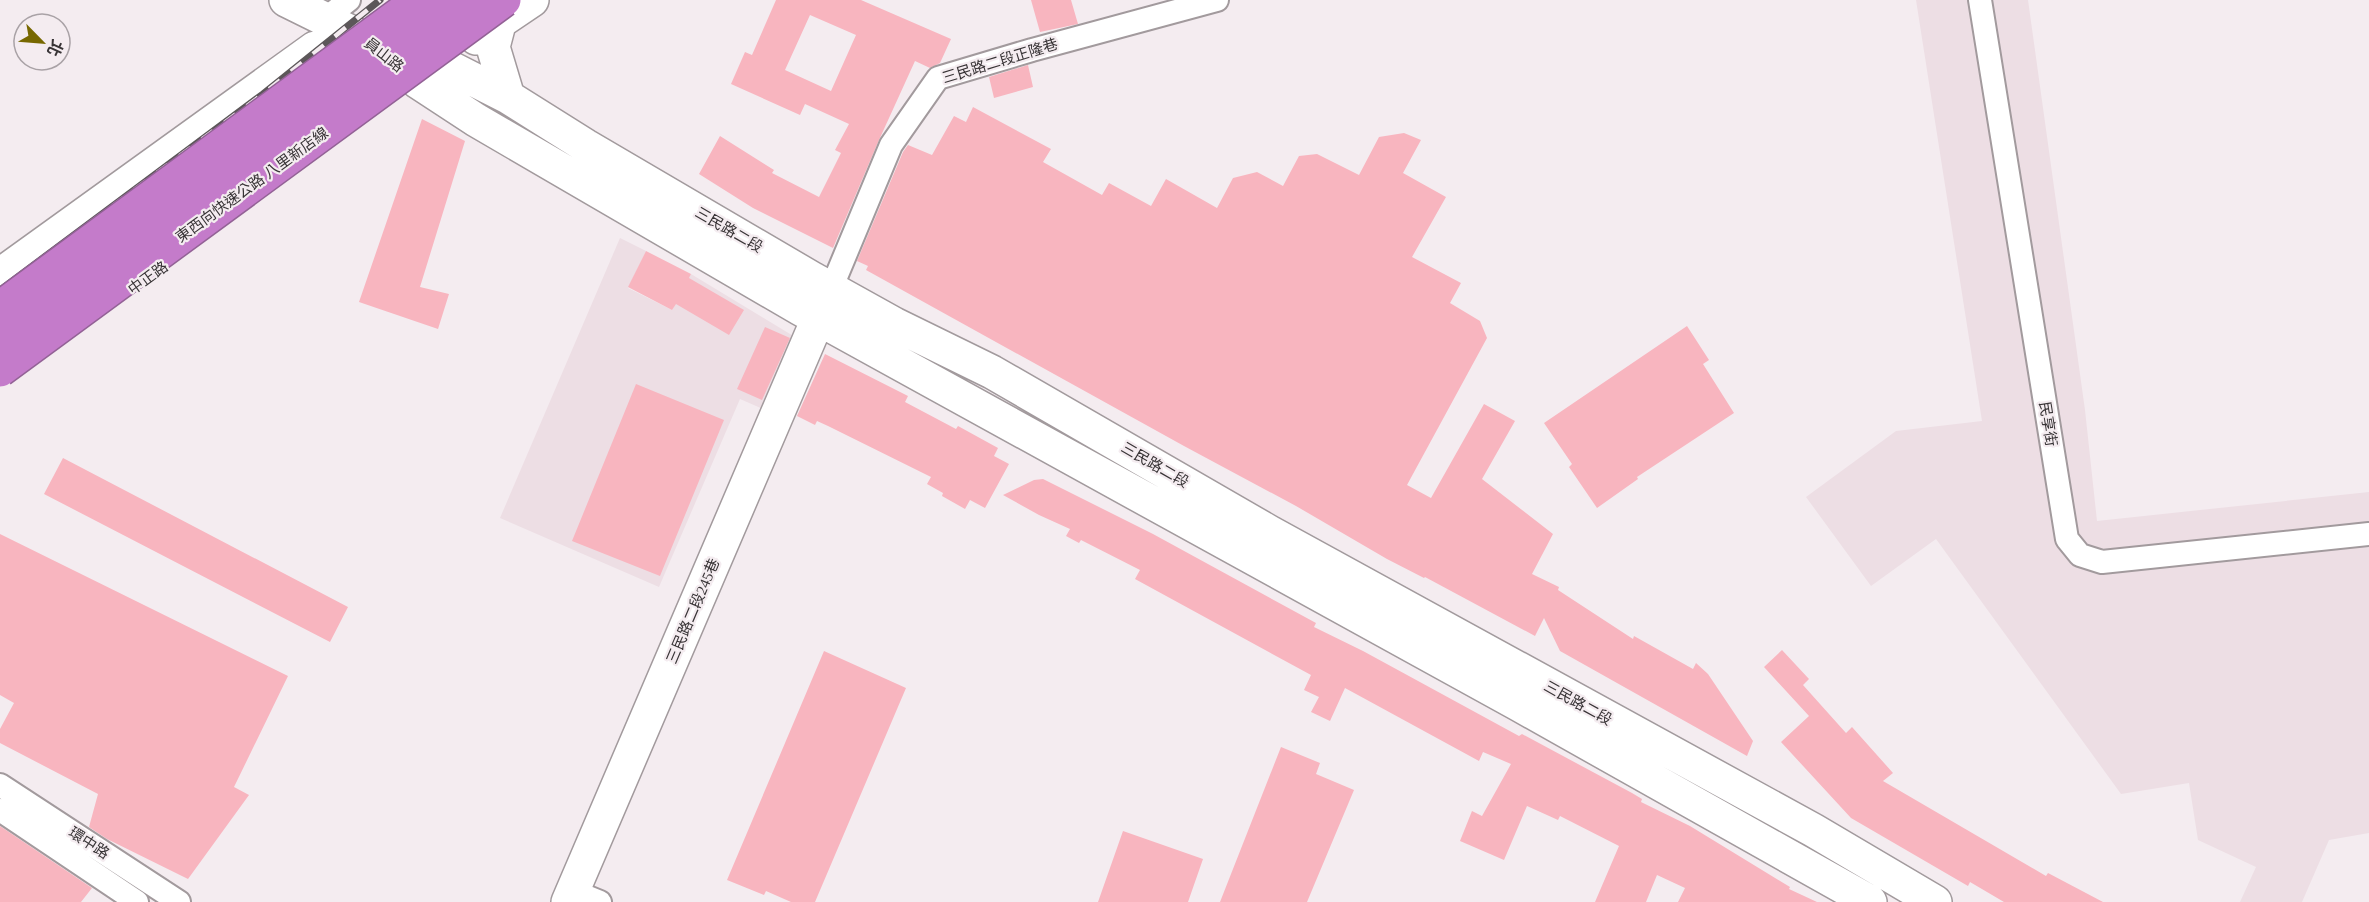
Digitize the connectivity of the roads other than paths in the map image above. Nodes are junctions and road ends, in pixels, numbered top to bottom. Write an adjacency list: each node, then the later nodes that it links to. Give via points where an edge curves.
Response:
1 (286, 0): 8 (street, 員山路)
2 (419, 0): 16 (highway, bridge)
3 (426, 0): 10 (street)
4 (462, 0): 18 (highway, 東西向快速公路 八里新店線, bridge)
5 (532, 0): 9 (street, 中正路)
6 (1217, 0): 15 (street, 三民路二段正隆巷, via 938,78 891,145)
7 (1980, 0): 21 (street, 民享街, via 2067,539 2079,555 2102,562)
8 (337, 10): 10 (street, 員山路)
9 (501, 12): 11 (street, 中正路); 12 (street, via 493,47); 19 (highway, 東西向快速公路 八里新店線, bridge)
10 (369, 41): 11 (street, 員山路); 14 (street, via 315,48); 18 (street, via 354,85)
11 (430, 73): 12 (street, 三民路二段); 13 (street, 員山路); 20 (street, 中正路)
12 (508, 97): 15 (street, 三民路二段)
13 (476, 120): 17 (street, 三民路二段)
14 (0, 275)
15 (831, 289): 17 (street, 三民路二段正隆巷); 28 (street, 三民路二段, via 992,372 1271,533 1813,830)
16 (0, 308)
17 (818, 319): 24 (street, 三民路二段245巷); 27 (street, 三民路二段)
18 (0, 339)
19 (0, 370)
20 (0, 385)
21 (2369, 534)
22 (0, 785): 26 (street, 環中路)
23 (0, 810): 25 (street, 環中路)
24 (580, 898)
25 (137, 902)
26 (178, 902)
27 (1870, 902)
28 (1935, 902)

